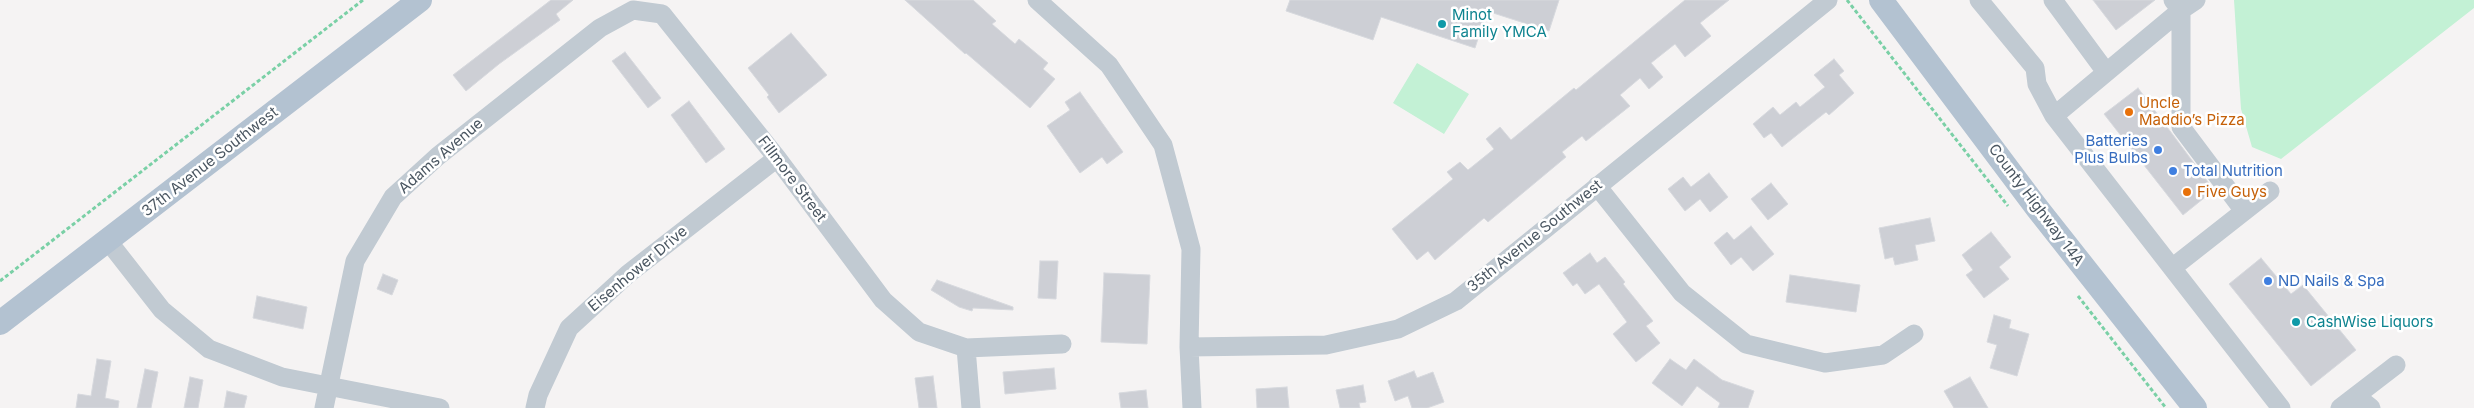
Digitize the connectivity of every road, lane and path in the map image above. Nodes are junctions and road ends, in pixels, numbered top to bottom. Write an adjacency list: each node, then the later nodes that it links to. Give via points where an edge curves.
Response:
1 (363, 0): 20 (path)
2 (420, 0): 18 (main road, 37th Avenue Southwest)
3 (1037, 0): 24 (street, via 1109,65 1163,144 1191,249)
4 (1828, 0): 15 (street, 35th Avenue Southwest)
5 (1847, 0): 10 (path)
6 (1881, 0): 34 (main road, County Highway 14A, via 2037,208)
7 (1979, 0): 13 (street, via 2035,68 2037,84)
8 (2053, 0): 12 (street)
9 (2184, 3): 12 (street); 17 (street, via 2181,127)
10 (1854, 10)
11 (547, 69): 14 (street, Fillmore Street, via 600,28 633,10 662,14); 27 (street, Adams Avenue, via 438,156 393,197 355,261)
12 (2106, 72): 13 (street)
13 (2054, 116): 19 (street)
14 (777, 158): 25 (street, Fillmore Street, via 883,300 919,332); 31 (street, Eisenhower Drive, via 628,274 569,328)
15 (1597, 186): 22 (street, via 1682,293 1746,344 1825,364 1883,355); 24 (street, 35th Avenue Southwest, via 1456,301 1398,329 1326,345)
16 (2270, 191): 17 (street)
17 (2244, 211): 19 (street)
18 (108, 241): 21 (main road, 37th Avenue Southwest); 27 (street, via 162,310 209,349 282,377)
19 (2172, 268): 35 (street)
20 (0, 281)
21 (0, 323)
22 (1914, 334)
23 (1062, 344): 25 (street, Fillmore Street)
24 (1189, 347): 33 (street)
25 (966, 348): 32 (street)
26 (2396, 364): 28 (street)
27 (329, 386): 29 (street, Adams Avenue); 30 (street)
28 (2356, 396): 36 (street); 37 (street)
29 (324, 408)
30 (440, 408)
31 (535, 408)
32 (971, 408)
33 (1192, 408)
34 (2195, 408)
35 (2281, 408)
36 (2340, 408)
37 (2370, 408)

